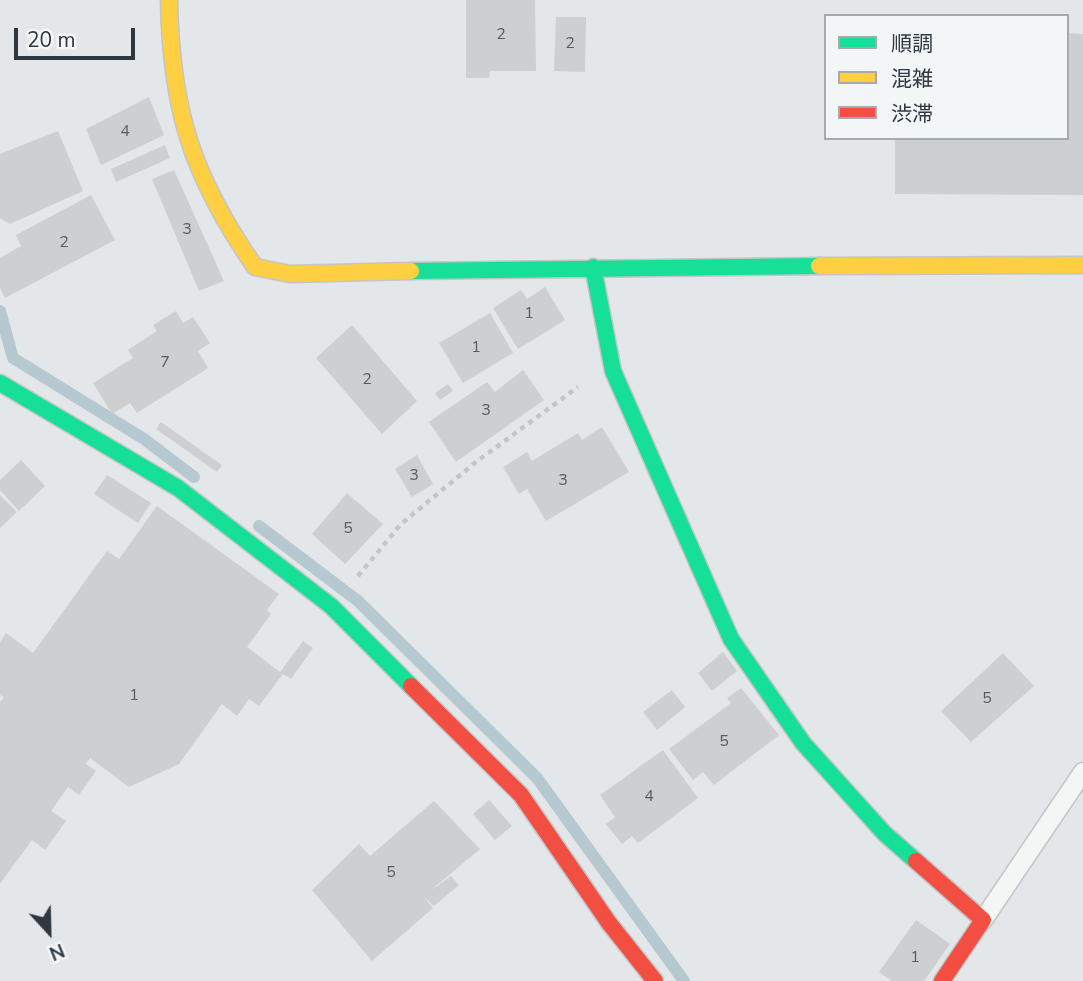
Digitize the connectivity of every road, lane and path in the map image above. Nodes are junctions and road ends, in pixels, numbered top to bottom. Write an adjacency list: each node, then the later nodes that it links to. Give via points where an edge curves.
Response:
1 (169, 0): 3 (street, via 176,106 223,224 255,267 290,274)
2 (1083, 265): 3 (street)
3 (593, 267): 4 (street)
4 (613, 371): 6 (path, via 568,392 476,462 401,524); 8 (street, via 731,639 745,661 803,743 885,834)
5 (0, 383): 9 (street, via 178,488 331,606 521,795)
6 (352, 583)
7 (1083, 772): 8 (lane)
8 (983, 920): 10 (street)
9 (654, 981)
10 (942, 981)

